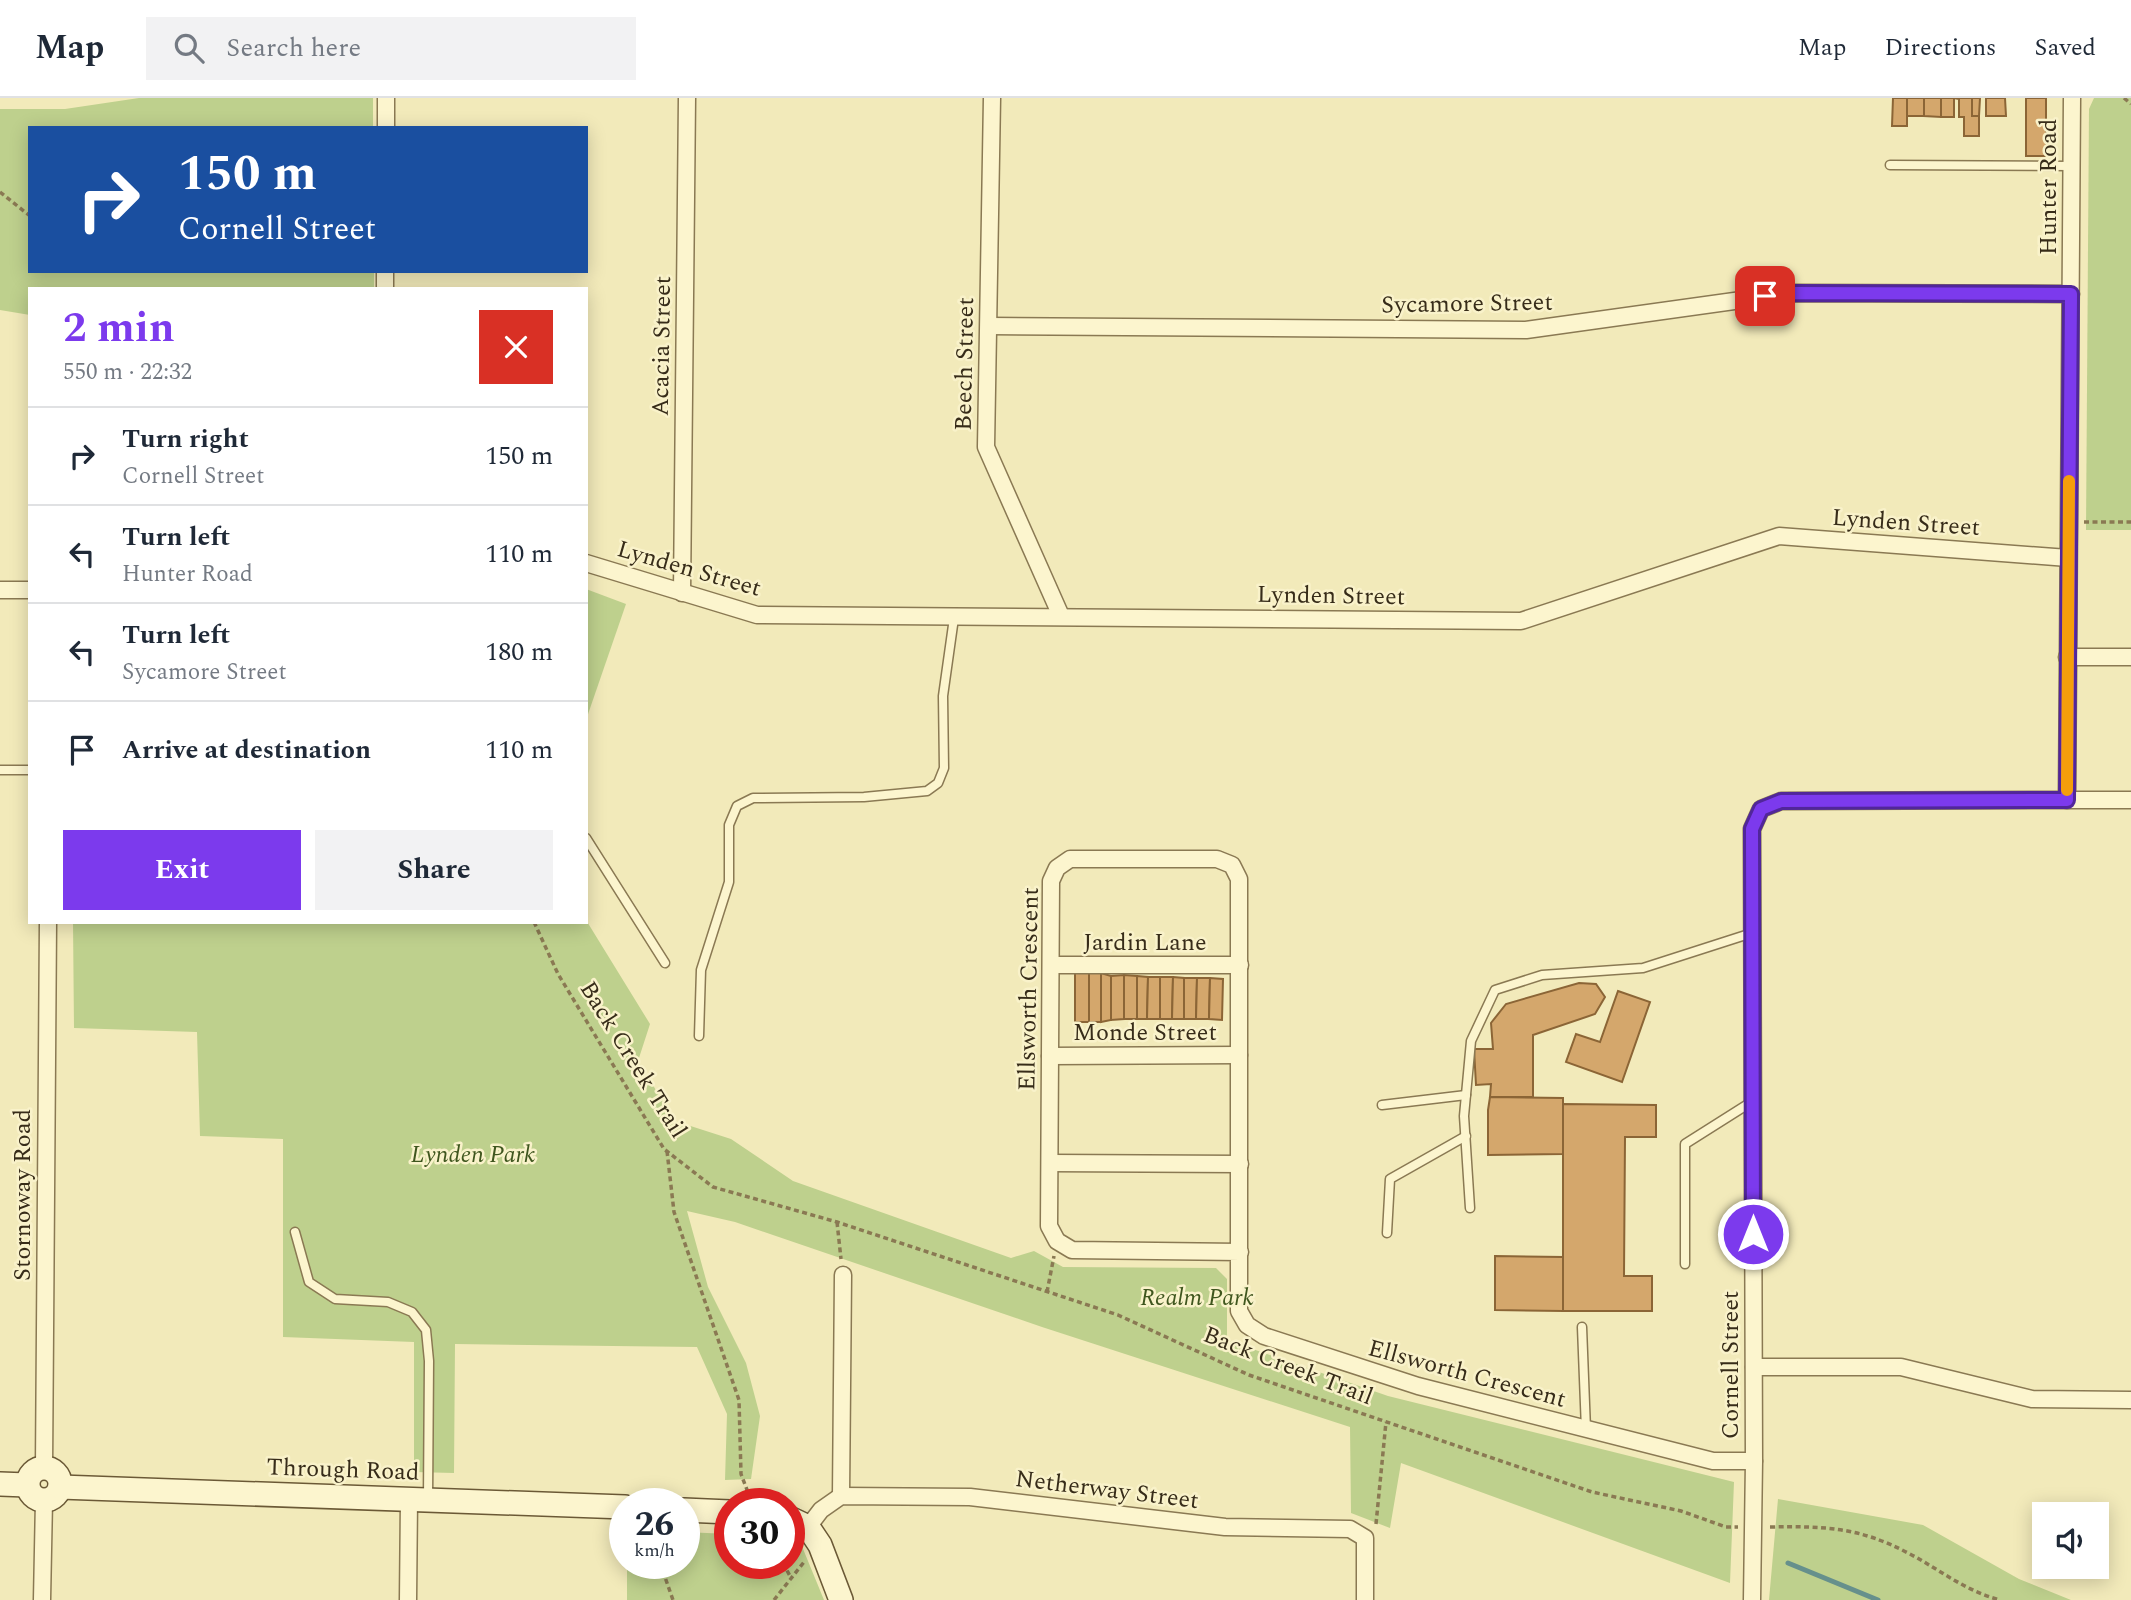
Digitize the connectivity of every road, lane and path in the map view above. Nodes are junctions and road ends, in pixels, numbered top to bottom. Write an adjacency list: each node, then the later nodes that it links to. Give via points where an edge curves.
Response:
1 (386, 98): 7 (street)
2 (687, 98): 20 (street, Acacia Street)
3 (992, 98): 13 (street, Beech Street)
4 (2072, 98): 9 (street, Hunter Road)
5 (2124, 98): 6 (path)
6 (2131, 104)
7 (386, 126)
8 (1890, 165): 9 (lane)
9 (2072, 166): 12 (street, Hunter Road)
10 (0, 192): 11 (path)
11 (28, 214)
12 (2071, 294): 13 (street, Sycamore Street, via 1792,293 1526,330); 14 (street, Hunter Road)
13 (989, 326): 21 (street, Beech Street, via 986,447)
14 (2068, 522): 15 (path); 16 (street, Hunter Road)
15 (2131, 522)
16 (2068, 558): 21 (street, Lynden Street, via 1779,536 1521,621); 23 (street, Hunter Road)
17 (588, 564): 20 (street, Lynden Street)
18 (0, 590): 19 (street)
19 (28, 590)
20 (682, 593): 22 (street, Lynden Street, via 757,615)
21 (1061, 616): 22 (street, Lynden Street)
22 (954, 618): 36 (lane, via 943,696 944,768 938,783 927,791 753,798 737,806 729,825 729,882 702,970)
23 (2067, 657): 24 (street); 27 (street, Hunter Road)
24 (2131, 657)
25 (0, 770): 26 (lane)
26 (28, 770)
27 (2067, 800): 28 (street); 32 (street, Cornell Street, via 1781,801 1761,809 1752,829)
28 (2131, 800)
29 (588, 841): 33 (lane)
30 (48, 924): 61 (street, Stornoway Road)
31 (535, 924): 43 (path, Back Creek Trail, via 558,974)
32 (1752, 933): 39 (lane, via 1643,968 1542,975 1495,990 1471,1041); 40 (street, Cornell Street)
33 (665, 963)
34 (1051, 965): 35 (street, Jardin Lane); 35 (street, Ellsworth Crescent, via 1051,881 1057,867 1070,859 1217,859 1232,865 1239,878); 38 (street, Ellsworth Crescent)
35 (1240, 965): 37 (street, Ellsworth Crescent)
36 (699, 1036)
37 (1239, 1055): 38 (street, Monde Street); 45 (street, Ellsworth Crescent)
38 (1050, 1056): 44 (street, Ellsworth Crescent)
39 (1466, 1095): 41 (lane); 42 (lane)
40 (1753, 1101): 52 (lane, via 1685,1144); 56 (street, Cornell Street)
41 (1382, 1105)
42 (1466, 1136): 46 (lane); 49 (lane, via 1390,1179)
43 (667, 1151): 47 (path, Back Creek Trail, via 713,1187); 63 (path, via 674,1212 738,1400 741,1474)
44 (1050, 1163): 45 (street); 50 (street, Ellsworth Crescent, via 1049,1226)
45 (1240, 1164): 51 (street, Ellsworth Crescent)
46 (1470, 1208)
47 (837, 1222): 53 (path); 54 (path, Back Creek Trail)
48 (295, 1231): 66 (lane, via 309,1282 335,1299 388,1302 412,1312 426,1330 429,1361)
49 (1387, 1233)
50 (1057, 1241): 51 (street, via 1072,1250); 54 (path)
51 (1240, 1252): 59 (street, Ellsworth Crescent, via 1239,1311 1247,1325 1264,1336 1418,1386)
52 (1685, 1264)
53 (843, 1275): 65 (street)
54 (1047, 1292): 58 (path, Back Creek Trail, via 1118,1315 1249,1375)
55 (1582, 1327): 59 (lane)
56 (1754, 1367): 57 (street, via 1902,1367 2032,1399); 60 (street, Cornell Street)
57 (2131, 1400)
58 (1386, 1422): 68 (path, Back Creek Trail, via 1592,1492 1681,1511 1726,1527); 70 (path, via 1375,1531)
59 (1586, 1430): 60 (street, Ellsworth Crescent, via 1713,1461)
60 (1754, 1461): 68 (street, Cornell Street)
61 (44, 1467): 64 (street, via 55,1471 60,1481)
62 (0, 1484): 64 (street, Through Road)
63 (746, 1488)
64 (44, 1491): 66 (street, Through Road); 73 (street)
65 (841, 1496): 69 (street, via 821,1510); 70 (street, Netherway Street, via 970,1497 1225,1527 1350,1529)
66 (418, 1499): 67 (street, Through Road); 74 (street)
67 (609, 1506)
68 (1753, 1528): 79 (street, Cornell Street); 80 (path, Back Creek Trail, via 1842,1528 1870,1536 1950,1580)
69 (805, 1530): 77 (street)
70 (1365, 1544): 78 (street)
71 (666, 1579): 75 (path)
72 (788, 1579): 76 (path)
73 (43, 1600)
74 (408, 1600)
75 (673, 1600)
76 (774, 1600)
77 (841, 1600)
78 (1365, 1600)
79 (1752, 1600)
80 (2000, 1600)

